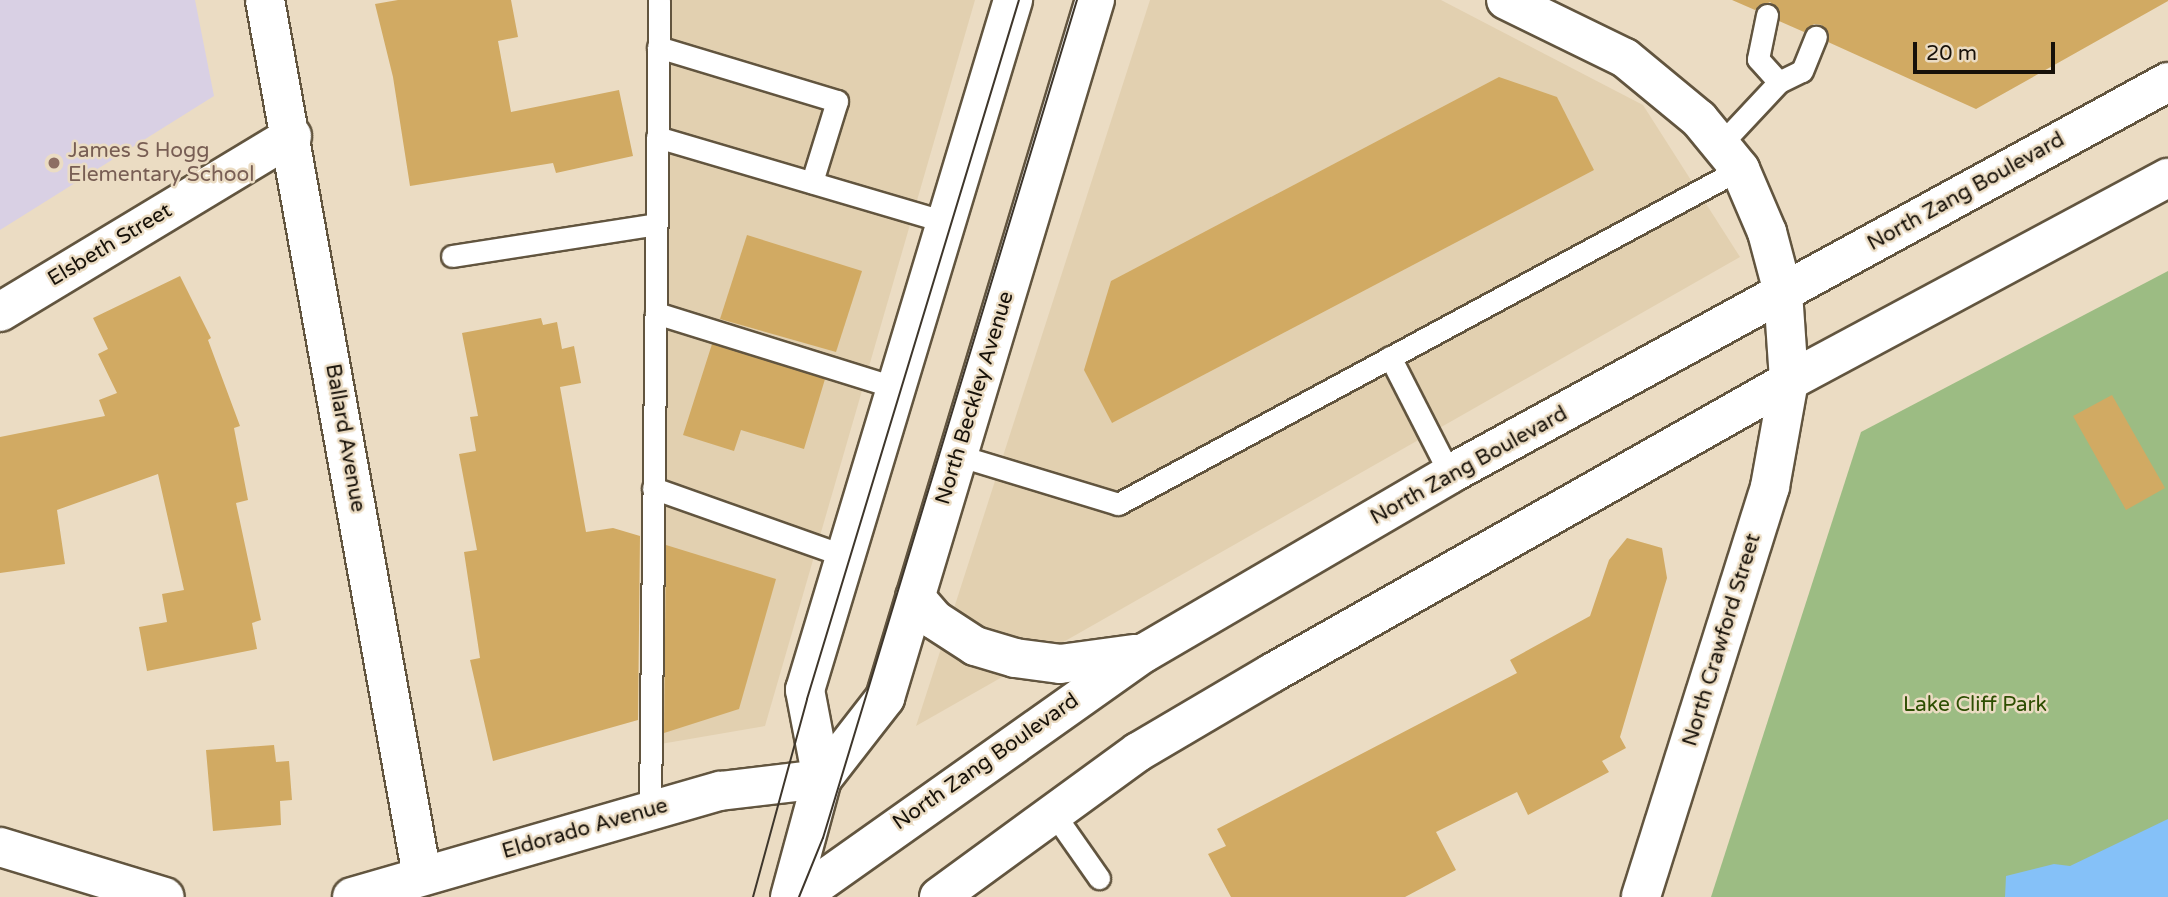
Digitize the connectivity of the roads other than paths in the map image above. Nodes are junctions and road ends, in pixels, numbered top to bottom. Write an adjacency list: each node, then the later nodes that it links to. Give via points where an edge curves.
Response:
1 (265, 0): 11 (main road, Ballard Avenue)
2 (659, 0): 8 (lane)
3 (1013, 0): 16 (main road, North Beckley Avenue)
4 (1094, 0): 25 (main road, North Beckley Avenue)
5 (1506, 0): 13 (main road, North Crawford Street, via 1625,58 1699,119)
6 (1767, 15): 9 (lane, via 1758,59)
7 (1816, 37): 9 (lane, via 1802,71)
8 (658, 47): 12 (lane); 15 (lane, via 837,101)
9 (1779, 82): 13 (lane)
10 (2168, 82): 19 (main road, North Zang Boulevard)
11 (292, 136): 20 (main road, Elsbeth Street); 35 (main road, Ballard Avenue)
12 (657, 136): 15 (lane); 17 (lane)
13 (1730, 157): 19 (main road, North Crawford Street, via 1767,232); 22 (lane)
14 (2168, 178): 23 (main road)
15 (811, 182): 16 (lane)
16 (946, 222): 24 (main road, North Beckley Avenue)
17 (656, 224): 18 (lane); 21 (lane)
18 (452, 256)
19 (1783, 292): 23 (main road, North Crawford Street); 26 (main road, North Zang Boulevard)
20 (0, 312)
21 (656, 313): 24 (lane); 27 (lane)
22 (1390, 357): 25 (lane, via 1118,504); 26 (lane)
23 (1789, 381): 33 (main road, via 1260,680 1138,752); 42 (main road, North Crawford Street, via 1770,486)
24 (897, 388): 28 (main road, North Beckley Avenue)
25 (957, 455): 29 (main road, North Beckley Avenue)
26 (1450, 474): 30 (main road, North Zang Boulevard)
27 (653, 488): 28 (lane); 32 (lane)
28 (845, 556): 31 (main road, North Beckley Avenue, via 805,690)
29 (915, 597): 30 (main road, via 935,620 975,646 1015,658 1059,664); 31 (main road, North Beckley Avenue, via 885,698)
30 (1144, 653): 40 (main road, North Zang Boulevard)
31 (822, 779): 32 (main road, Eldorado Avenue, via 720,790); 39 (main road, North Beckley Avenue)
32 (650, 810): 35 (main road, Eldorado Avenue)
33 (1052, 811): 36 (lane); 41 (main road)
34 (0, 847): 37 (main road)
35 (422, 876): 38 (main road, Eldorado Avenue)
36 (1099, 878)
37 (164, 897)
38 (352, 897)
39 (790, 897)
40 (799, 897)
41 (939, 897)
42 (1642, 897)

